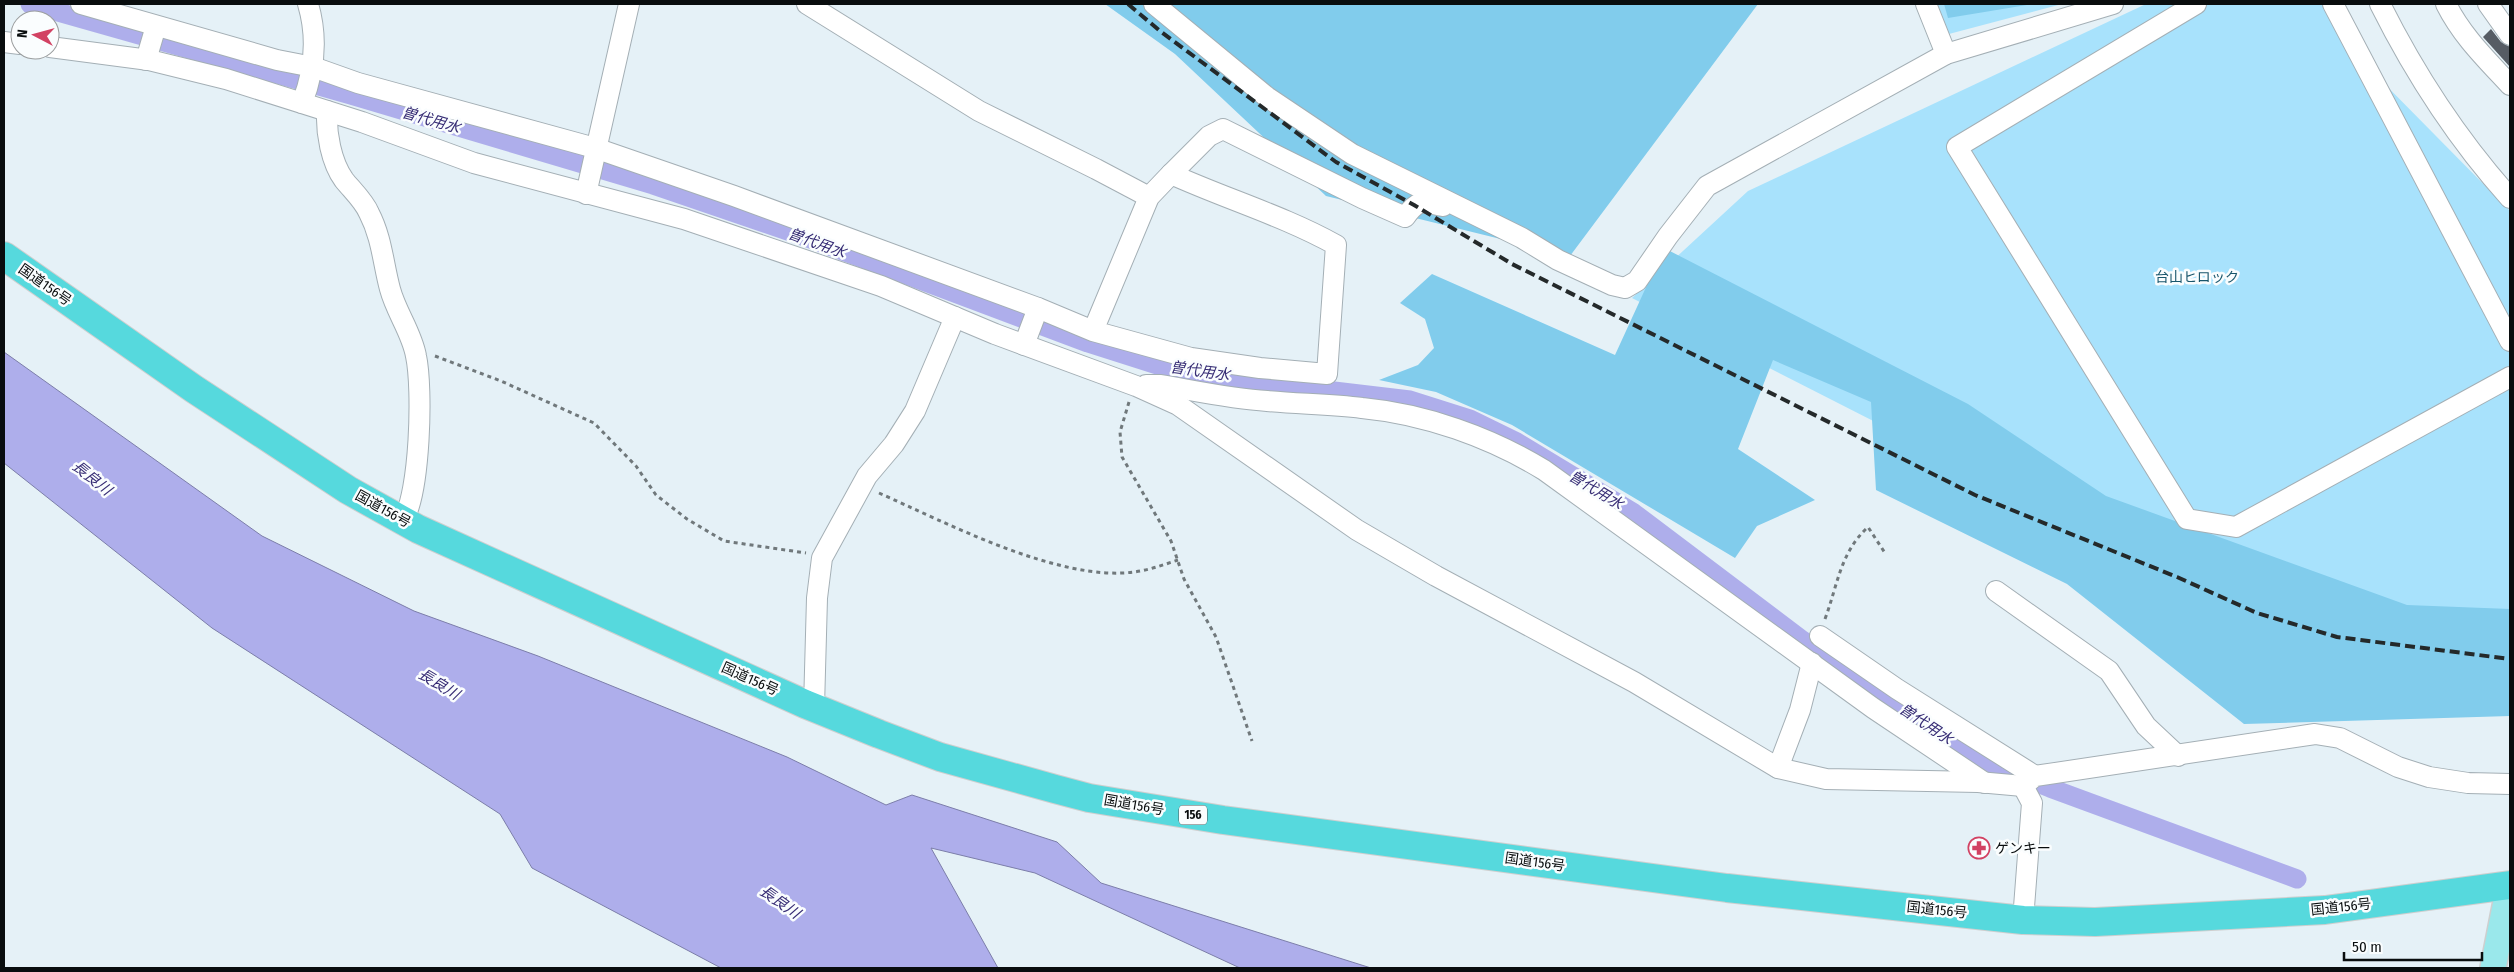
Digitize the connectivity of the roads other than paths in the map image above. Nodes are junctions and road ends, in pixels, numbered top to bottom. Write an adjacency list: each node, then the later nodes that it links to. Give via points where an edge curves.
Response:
1 (81, 4): 14 (street)
2 (308, 4): 17 (street, via 315,36)
3 (629, 4): 20 (street)
4 (806, 4): 23 (street, via 979,112)
5 (1154, 4): 25 (street, via 1268,97 1344,149)
6 (1926, 4): 16 (street)
7 (2113, 4): 16 (street)
8 (2196, 4): 32 (street, via 1957,147 2186,520 2236,528)
9 (2333, 4): 31 (street)
10 (2380, 4): 24 (street, via 2401,47 2454,128)
11 (2446, 4): 18 (street, via 2472,44)
12 (2488, 4): 13 (street)
13 (2510, 35)
14 (152, 42): 15 (street); 17 (street, via 226,80); 17 (street, via 277,60)
15 (60, 47)
16 (1946, 54): 25 (street, via 1707,186 1638,282 1625,288 1558,260 1522,238)
17 (308, 85): 19 (street); 20 (street, via 358,83)
18 (2510, 85)
19 (327, 111): 22 (street, via 474,163); 34 (street, via 326,127 333,154 342,177 368,210 381,240 390,289 416,355 419,412 416,467 408,512)
20 (594, 153): 22 (street); 26 (street)
21 (1171, 174): 23 (street); 25 (street, via 1209,136 1223,129 1406,218 1414,205 1420,202); 30 (street, via 1304,227 1336,245 1327,374 1191,358)
22 (587, 185): 26 (street, via 684,219)
23 (1149, 197): 30 (street)
24 (2510, 198)
25 (1461, 209)
26 (825, 246): 28 (street, via 881,286); 29 (street)
27 (4, 256): 34 (highway, 国道156号 / 156, via 194,389 348,490)
28 (955, 317): 29 (street); 38 (street, via 915,411 862,486 824,555 817,598)
29 (1031, 326): 30 (street); 33 (street)
30 (1093, 331)
31 (2510, 341)
32 (2510, 378)
33 (1136, 386): 37 (street, via 1161,385 1266,401 1364,408 1416,417 1470,434 1523,457 1544,470); 40 (street, via 1187,410 1365,535 1634,682)
34 (403, 520): 38 (highway, 国道156号 / 156, via 515,574)
35 (1996, 591): 39 (street, via 2109,670 2146,726)
36 (1820, 636): 41 (street)
37 (1812, 663): 40 (street, via 1800,710); 42 (street, via 1872,708)
38 (814, 707): 45 (highway, 国道156号 / 156, via 949,760 1055,790 1135,806 1726,888)
39 (2178, 756): 41 (street); 43 (street, via 2315,734 2340,738 2398,767 2430,777 2468,783)
40 (1778, 768): 42 (street, via 1826,779)
41 (2029, 781): 42 (street); 45 (street, via 2032,803)
42 (1985, 783)
43 (2510, 784)
44 (2510, 883): 45 (highway, 国道156号 / 156, via 2325,910 2095,922); 46 (main road)
45 (2023, 920)
46 (2493, 968)

